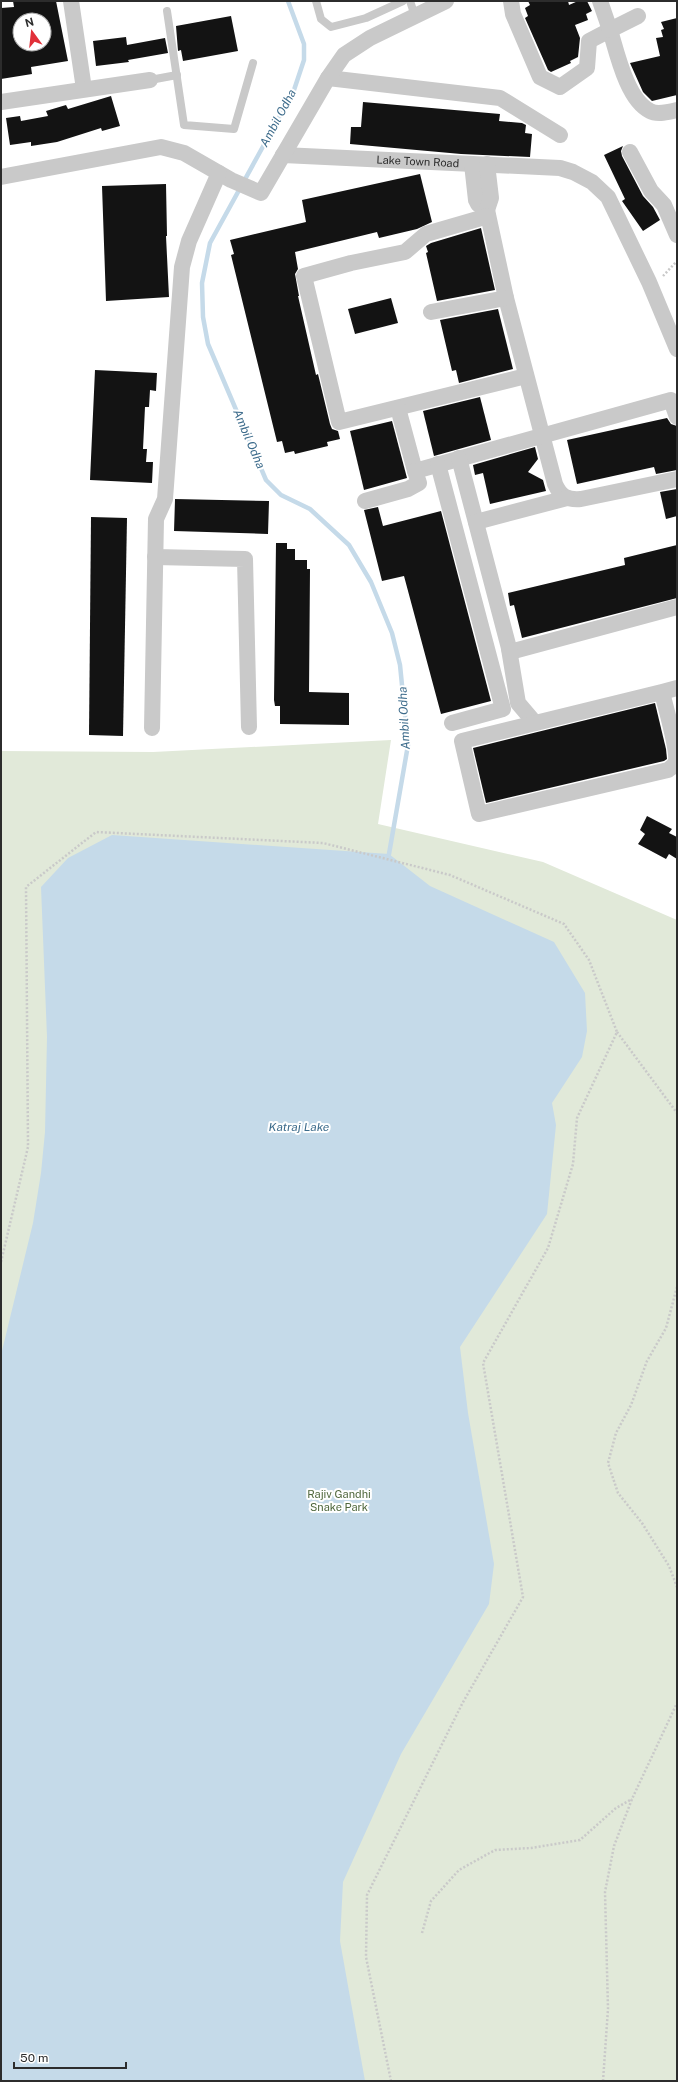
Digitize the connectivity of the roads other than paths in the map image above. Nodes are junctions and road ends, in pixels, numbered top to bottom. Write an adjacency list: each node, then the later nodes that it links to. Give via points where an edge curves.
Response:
1 (71, 1): 15 (street)
2 (316, 1): 3 (lane, via 321,19 331,27 366,18)
3 (403, 1)
4 (446, 1): 7 (street)
5 (511, 1): 10 (street, via 513,14 540,77 560,87 587,68 589,40)
6 (600, 1): 10 (street)
7 (412, 9): 13 (street, via 344,55)
8 (167, 11): 12 (lane)
9 (638, 16): 10 (street)
10 (610, 30): 17 (street, via 620,64 632,94 639,104 651,112 669,113)
11 (253, 63): 12 (lane, via 234,129 184,125)
12 (177, 76): 14 (lane)
13 (328, 78): 18 (street, via 500,98); 20 (street)
14 (150, 80): 15 (street)
15 (84, 89): 16 (street)
16 (1, 102)
17 (677, 110)
18 (560, 135)
19 (630, 152): 25 (street, via 652,191 664,205)
20 (283, 154): 21 (street, Lake Town Road); 22 (street, via 261,193)
21 (480, 164): 24 (street, via 476,200); 28 (street, Lake Town Road, via 560,168 592,182 608,197 652,288)
22 (225, 176): 23 (street, via 184,153 161,147); 40 (street, via 189,241 182,267 165,499 156,519)
23 (1, 177)
24 (487, 213): 26 (street); 30 (street, via 426,234 405,252 304,276 339,422)
25 (677, 235)
26 (506, 298): 27 (street); 29 (street)
27 (431, 312)
28 (677, 349)
29 (526, 376): 30 (street); 32 (street)
30 (398, 408): 35 (street)
31 (677, 417): 32 (street, via 672,400)
32 (542, 435): 33 (street); 37 (street, via 560,494)
33 (460, 458): 34 (street); 39 (street)
34 (438, 464): 35 (street); 44 (street, via 503,708)
35 (415, 471): 38 (street, via 419,483 408,489)
36 (677, 479): 37 (street, via 581,499)
37 (568, 498): 39 (street)
38 (365, 501)
39 (476, 522): 42 (street)
40 (156, 557): 46 (street, via 245,559); 47 (street)
41 (677, 607): 42 (street, via 510,652)
42 (509, 649): 45 (street, via 518,702)
43 (669, 690): 45 (street); 45 (street, via 676,759 674,766 668,770 479,814 462,741)
44 (452, 723)
45 (535, 723)
46 (249, 727)
47 (152, 728)

